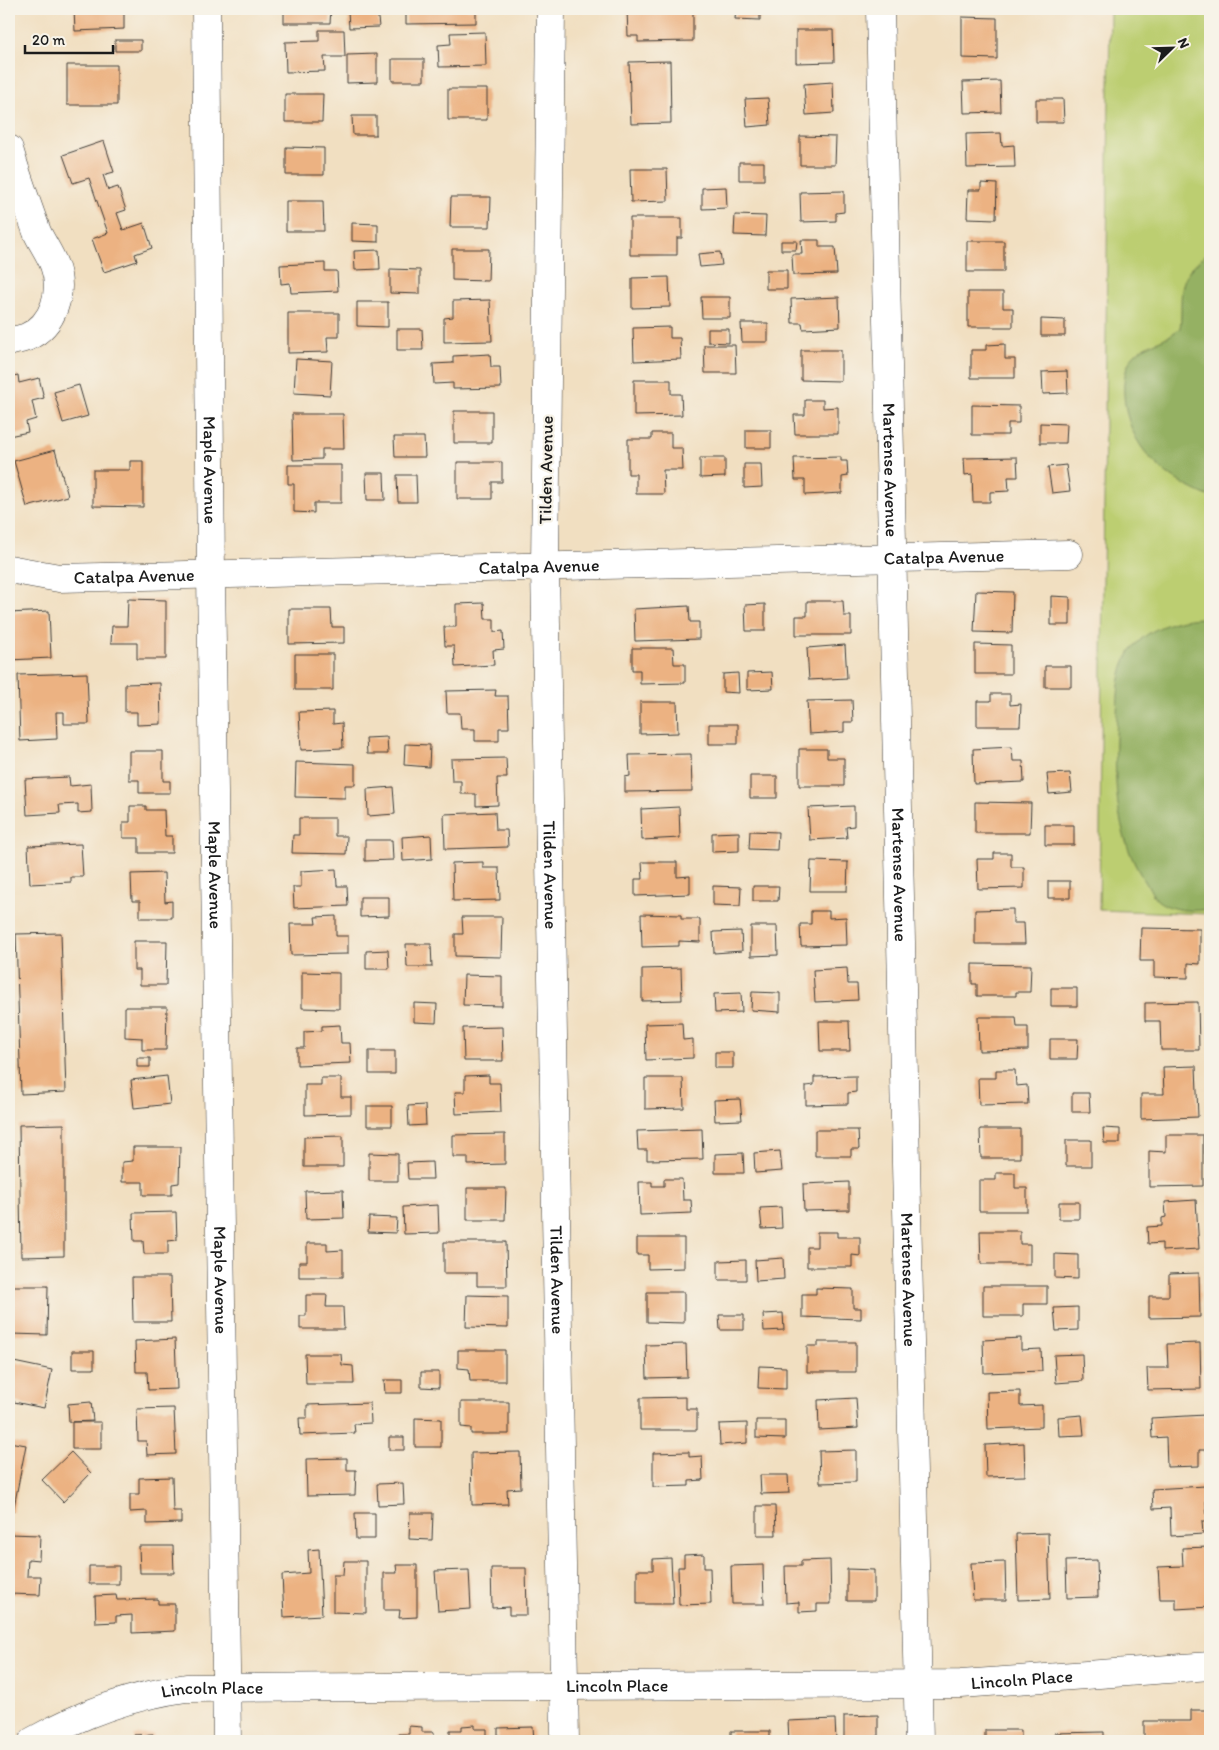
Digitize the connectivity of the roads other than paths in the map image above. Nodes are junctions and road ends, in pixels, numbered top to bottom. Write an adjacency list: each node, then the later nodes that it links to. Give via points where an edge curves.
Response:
1 (206, 9): 10 (street, Maple Avenue)
2 (552, 9): 8 (street, Tilden Avenue)
3 (880, 9): 7 (street, Martense Avenue)
4 (9, 149): 5 (street, via 17,180 40,239 54,264 59,285 56,305 44,324 28,337)
5 (9, 342)
6 (1070, 554): 7 (street, Catalpa Avenue)
7 (893, 558): 8 (street, Catalpa Avenue); 12 (street, Martense Avenue)
8 (546, 566): 10 (street, Catalpa Avenue); 13 (street, Tilden Avenue)
9 (9, 569): 10 (street, Catalpa Avenue, via 59,578)
10 (211, 574): 14 (street, Maple Avenue)
11 (1210, 1666): 12 (street, Lincoln Place, via 961,1684)
12 (918, 1684): 13 (street, Lincoln Place); 18 (street, Martense Avenue)
13 (564, 1686): 14 (street, Lincoln Place); 17 (street, Tilden Avenue)
14 (226, 1688): 15 (street, Lincoln Place, via 186,1688 146,1694 98,1710); 16 (street, Maple Avenue)
15 (33, 1741)
16 (227, 1741)
17 (565, 1741)
18 (919, 1741)

